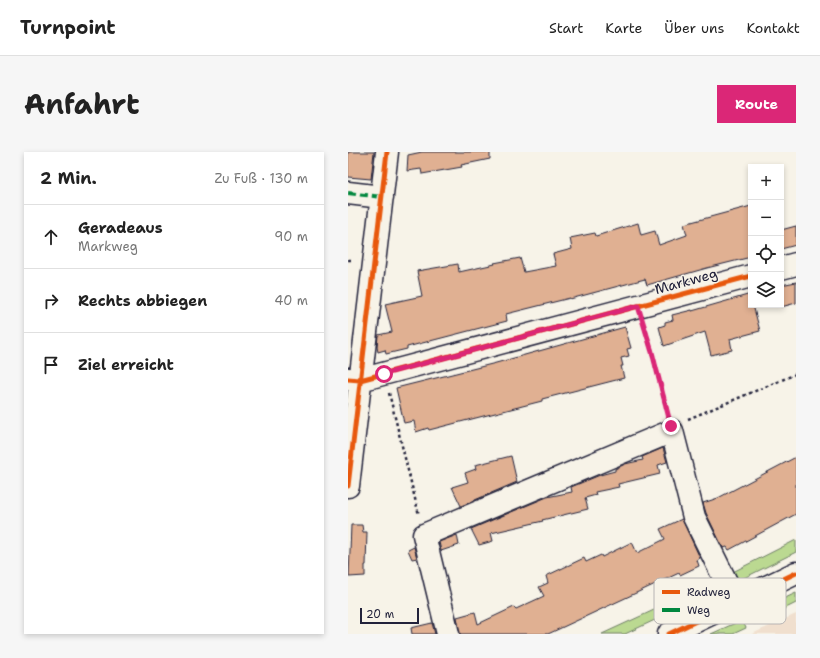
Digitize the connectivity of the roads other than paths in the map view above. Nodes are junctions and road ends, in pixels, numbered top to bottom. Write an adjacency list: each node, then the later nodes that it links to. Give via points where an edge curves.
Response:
1 (387, 152): 3 (street)
2 (348, 193): 3 (street)
3 (382, 196): 7 (street)
4 (796, 264): 5 (street)
5 (784, 267)
6 (748, 277): 7 (street, Markweg)
7 (354, 380): 8 (street)
8 (348, 486)
9 (796, 573): 11 (street)
10 (724, 578): 13 (street, via 694,517 672,429 424,534)
11 (786, 578)
12 (690, 624): 14 (street)
13 (448, 634)
14 (669, 634)

